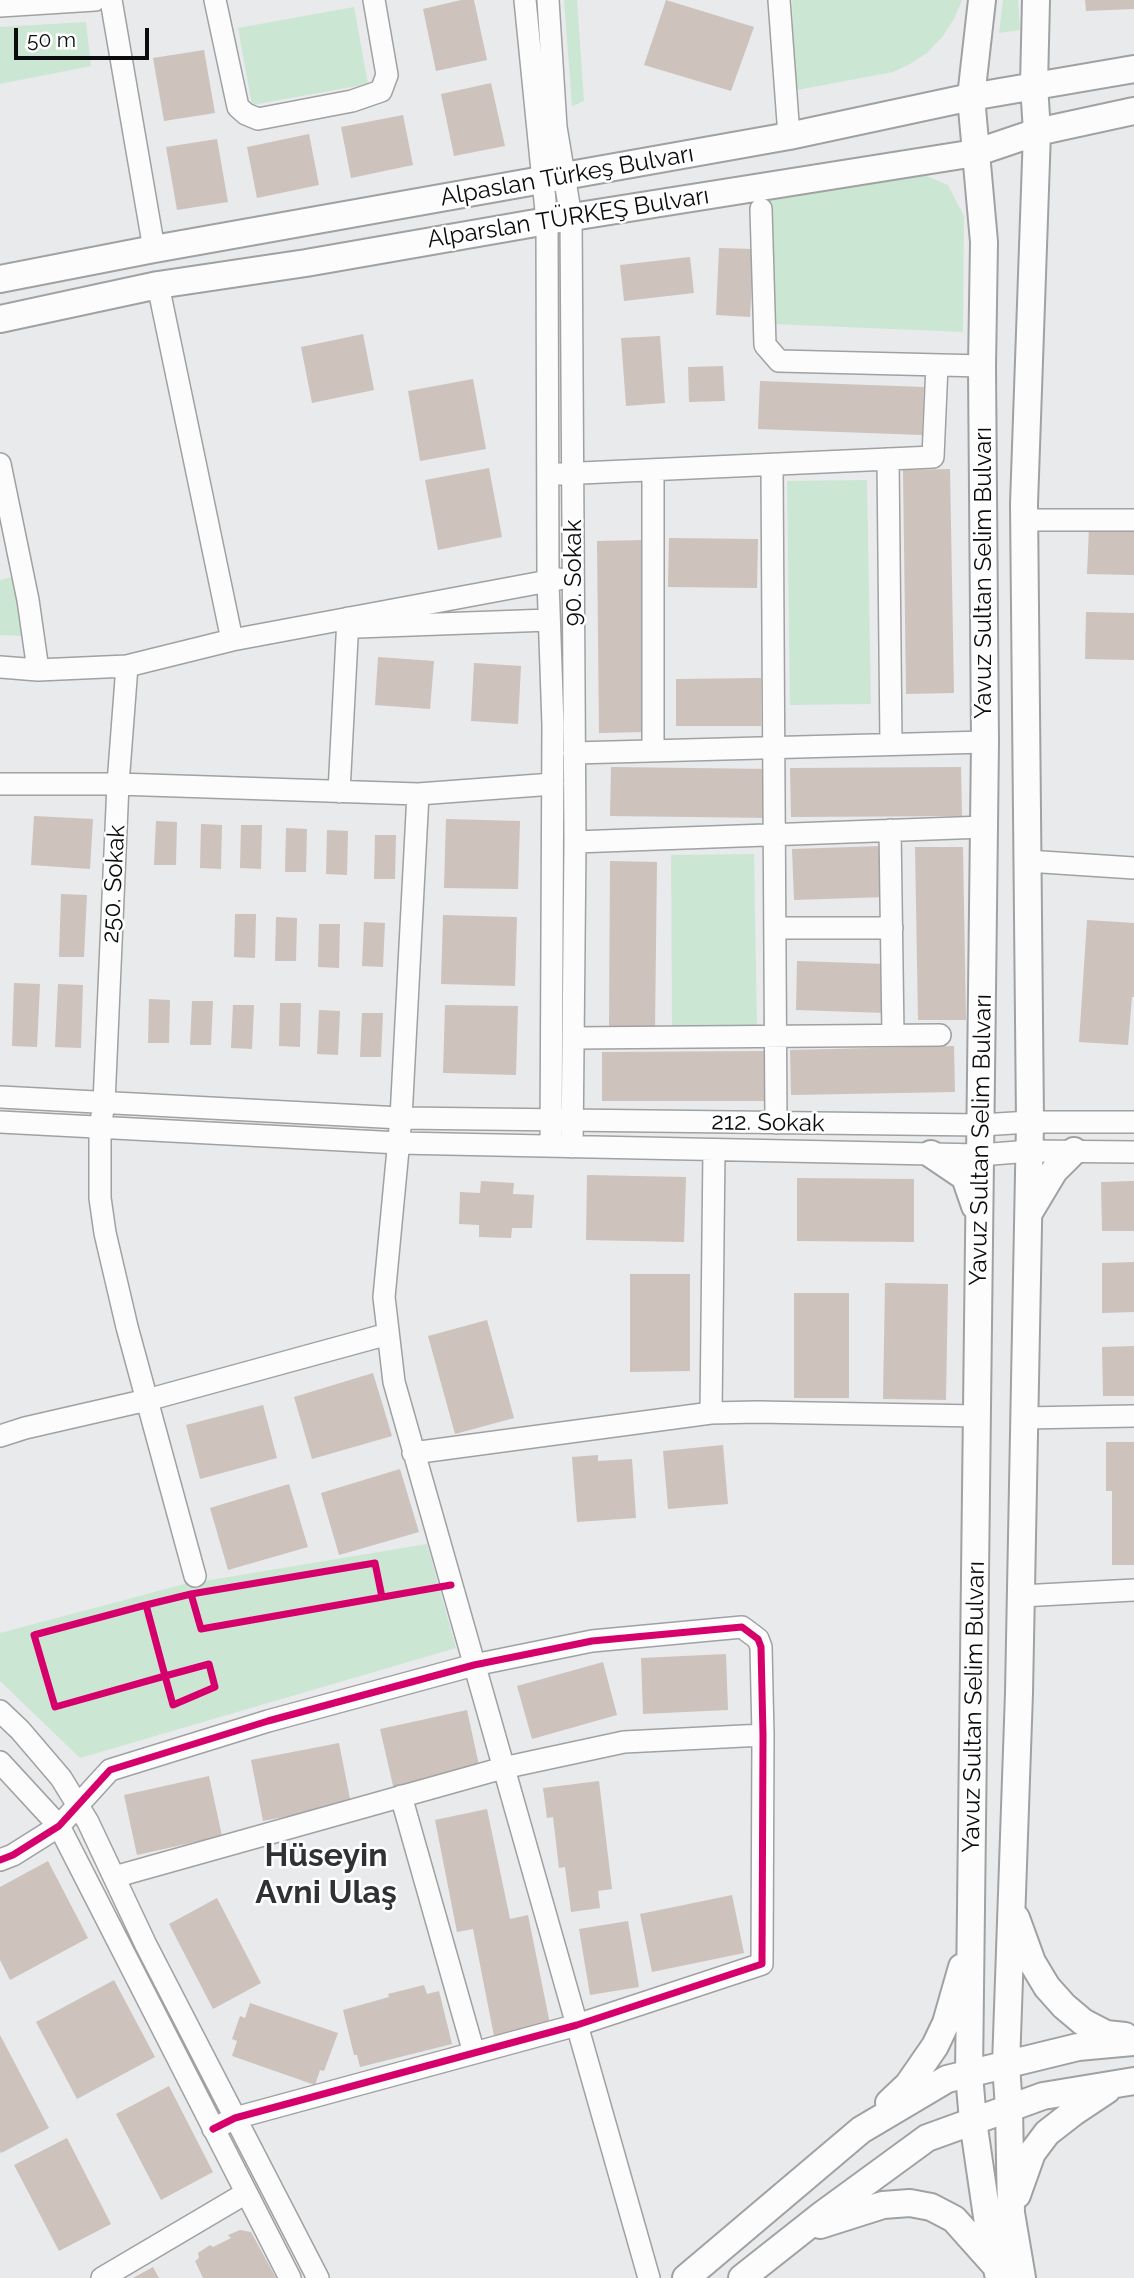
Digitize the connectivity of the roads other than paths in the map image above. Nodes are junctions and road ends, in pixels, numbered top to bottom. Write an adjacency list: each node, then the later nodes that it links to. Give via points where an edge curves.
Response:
1 (95, 0): 10 (street)
2 (111, 0): 21 (street)
3 (215, 0): 4 (street, via 238,107 258,119 381,92 387,75)
4 (374, 0)
5 (525, 0): 18 (street, 90. Sokak)
6 (548, 0): 18 (street, 90. Sokak, via 556,127)
7 (779, 0): 16 (street)
8 (982, 0): 13 (main road, Yavuz Sultan Selim Bulvarı)
9 (1036, 0): 12 (main road, Yavuz Sultan Selim Bulvarı)
10 (0, 6)
11 (1134, 69): 12 (main road, Alpaslan Türkeş Bulvarı)
12 (1034, 85): 13 (main road, Alpaslan Türkeş Bulvarı); 15 (main road, Yavuz Sultan Selim Bulvarı)
13 (971, 97): 16 (main road, Alpaslan Türkeş Bulvarı); 17 (main road, Yavuz Sultan Selim Bulvarı)
14 (1134, 111): 15 (main road, Alparslan TÜRKEŞ Bulvarı)
15 (1037, 132): 17 (main road, Alparslan TÜRKEŞ Bulvarı); 33 (main road, Yavuz Sultan Selim Bulvarı)
16 (789, 136): 18 (main road, Alpaslan Türkeş Bulvarı)
17 (975, 153): 20 (main road, Alparslan TÜRKEŞ Bulvarı); 26 (main road, Yavuz Sultan Selim Bulvarı, via 984,242)
18 (554, 178): 20 (street, 90. Sokak); 21 (main road, Alpaslan Türkeş Bulvarı)
19 (761, 209): 25 (street, via 765,345 779,361)
20 (559, 219): 23 (main road, Alparslan TÜRKEŞ Bulvarı); 31 (street, 90. Sokak); 32 (street, 90. Sokak)
21 (154, 248): 22 (main road, Alpaslan Türkeş Bulvarı)
22 (0, 279)
23 (159, 285): 24 (main road, Alparslan TÜRKEŞ Bulvarı); 40 (street)
24 (0, 319)
25 (937, 365): 26 (street); 27 (street, via 933,457)
26 (982, 366): 44 (main road, Yavuz Sultan Selim Bulvarı)
27 (888, 459): 29 (street); 45 (street)
28 (0, 464): 35 (street)
29 (772, 465): 30 (street); 46 (street)
30 (653, 470): 32 (street); 47 (street)
31 (547, 474): 32 (street); 37 (street, 90. Sokak)
32 (573, 474): 36 (street, 90. Sokak)
33 (1024, 520): 34 (street); 58 (main road, Yavuz Sultan Selim Bulvarı)
34 (1134, 520)
35 (10, 565): 43 (street, via 28,600)
36 (574, 577): 37 (street); 48 (street, 90. Sokak)
37 (548, 581): 38 (street, 90. Sokak); 39 (street)
38 (549, 621): 39 (street); 50 (street, 90. Sokak)
39 (348, 622): 40 (street); 52 (street)
40 (232, 640): 41 (street)
41 (127, 666): 43 (street); 51 (street, 250. Sokak)
42 (0, 667): 43 (street)
43 (38, 670)
44 (985, 742): 45 (street); 54 (main road, Yavuz Sultan Selim Bulvarı)
45 (891, 744): 46 (street)
46 (772, 748): 47 (street); 56 (street)
47 (653, 751): 48 (street)
48 (574, 753): 57 (street, 90. Sokak)
49 (0, 784): 51 (street)
50 (553, 784): 53 (street); 69 (street, 90. Sokak)
51 (118, 785): 52 (street); 67 (street, 250. Sokak)
52 (340, 792): 53 (street)
53 (418, 794): 68 (street)
54 (984, 827): 55 (street); 74 (main road, Yavuz Sultan Selim Bulvarı)
55 (890, 830): 56 (street); 61 (street)
56 (774, 835): 57 (street); 60 (street)
57 (575, 842): 65 (street, 90. Sokak)
58 (1027, 861): 59 (street); 71 (main road, Yavuz Sultan Selim Bulvarı)
59 (1134, 867)
60 (775, 928): 61 (street); 63 (street)
61 (892, 928): 64 (street)
62 (940, 1034): 64 (street)
63 (775, 1035): 64 (street); 65 (street); 73 (street)
64 (893, 1035)
65 (573, 1038): 69 (street, 90. Sokak)
66 (0, 1097): 67 (street, 212. Sokak)
67 (104, 1103): 68 (street, 212. Sokak); 75 (street, 250. Sokak)
68 (401, 1118): 69 (street, 212. Sokak); 76 (street)
69 (562, 1120): 73 (street, 212. Sokak); 77 (street, 90. Sokak)
70 (0, 1122): 75 (street)
71 (1030, 1122): 72 (street, 212. Sokak); 74 (street, 212. Sokak); 79 (main road, Yavuz Sultan Selim Bulvarı)
72 (1134, 1122)
73 (776, 1123): 74 (street, 212. Sokak)
74 (981, 1125): 83 (main road, Yavuz Sultan Selim Bulvarı)
75 (100, 1128): 76 (street); 87 (street, 250. Sokak, via 105,1233)
76 (399, 1143): 77 (street); 86 (street, via 384,1297)
77 (562, 1147): 78 (street)
78 (714, 1150): 82 (street); 88 (street)
79 (1030, 1151): 80 (street); 83 (street); 84 (main road, Yavuz Sultan Selim Bulvarı)
80 (1074, 1151): 81 (street); 84 (main road, via 1054,1171)
81 (1134, 1152)
82 (931, 1154): 83 (street); 85 (main road, via 965,1177)
83 (981, 1155): 85 (main road, Yavuz Sultan Selim Bulvarı)
84 (1029, 1213): 91 (main road, Yavuz Sultan Selim Bulvarı)
85 (980, 1222): 89 (main road, Yavuz Sultan Selim Bulvarı)
86 (388, 1334): 87 (street); 93 (street, via 394,1382)
87 (147, 1400): 92 (street); 94 (street, 250. Sokak)
88 (711, 1413): 89 (street); 93 (street)
89 (978, 1416): 96 (main road, Yavuz Sultan Selim Bulvarı)
90 (1134, 1416): 91 (street)
91 (1024, 1418): 97 (main road, Yavuz Sultan Selim Bulvarı)
92 (0, 1436)
93 (413, 1454): 98 (street)
94 (195, 1576)
95 (1134, 1590): 97 (street)
96 (975, 1596): 97 (main road); 109 (main road, Yavuz Sultan Selim Bulvarı)
97 (1021, 1597): 108 (main road, Yavuz Sultan Selim Bulvarı)
98 (474, 1665): 100 (street, via 592,1641 742,1627 752,1632 761,1647); 102 (street); 104 (street, via 110,1770)
99 (0, 1711): 104 (street, via 61,1778)
100 (763, 1735): 102 (street, via 624,1742); 110 (street, via 762,1964)
101 (0, 1762): 105 (street)
102 (503, 1768): 103 (street); 110 (street)
103 (401, 1796): 107 (street); 113 (street)
104 (78, 1805): 105 (street); 107 (street)
105 (59, 1826): 106 (street); 120 (street)
106 (0, 1860)
107 (114, 1877): 118 (street)
108 (1012, 1906): 111 (main road, via 1032,1962 1064,2006 1106,2034); 114 (main road, Yavuz Sultan Selim Bulvarı)
109 (972, 1910): 115 (main road, Yavuz Sultan Selim Bulvarı); 121 (main road, via 959,1979 935,2046 908,2085)
110 (577, 2025): 113 (street); 129 (street)
111 (1134, 2036)
112 (1134, 2042): 114 (main road, via 1078,2047)
113 (474, 2053): 118 (street)
114 (1006, 2064): 115 (main road); 117 (main road, Yavuz Sultan Selim Bulvarı)
115 (969, 2074): 119 (main road, Yavuz Sultan Selim Bulvarı); 121 (main road, via 947,2078)
116 (1126, 2082): 117 (main road, via 1043,2096); 123 (main road, via 1047,2133 1032,2153)
117 (1009, 2108): 119 (main road); 123 (main road, Yavuz Sultan Selim Bulvarı)
118 (235, 2118): 120 (street); 128 (street)
119 (972, 2121): 124 (main road, via 927,2137); 125 (main road, Yavuz Sultan Selim Bulvarı)
120 (213, 2129): 122 (street)
121 (861, 2130): 130 (main road)
122 (246, 2193): 126 (street); 127 (street)
123 (1011, 2213): 132 (main road, Yavuz Sultan Selim Bulvarı)
124 (802, 2231): 125 (main road, via 883,2205 932,2207 954,2220); 131 (main road)
125 (998, 2272)
126 (102, 2278)
127 (290, 2278)
128 (318, 2278)
129 (649, 2278)
130 (687, 2278)
131 (741, 2278)
132 (1022, 2278)

